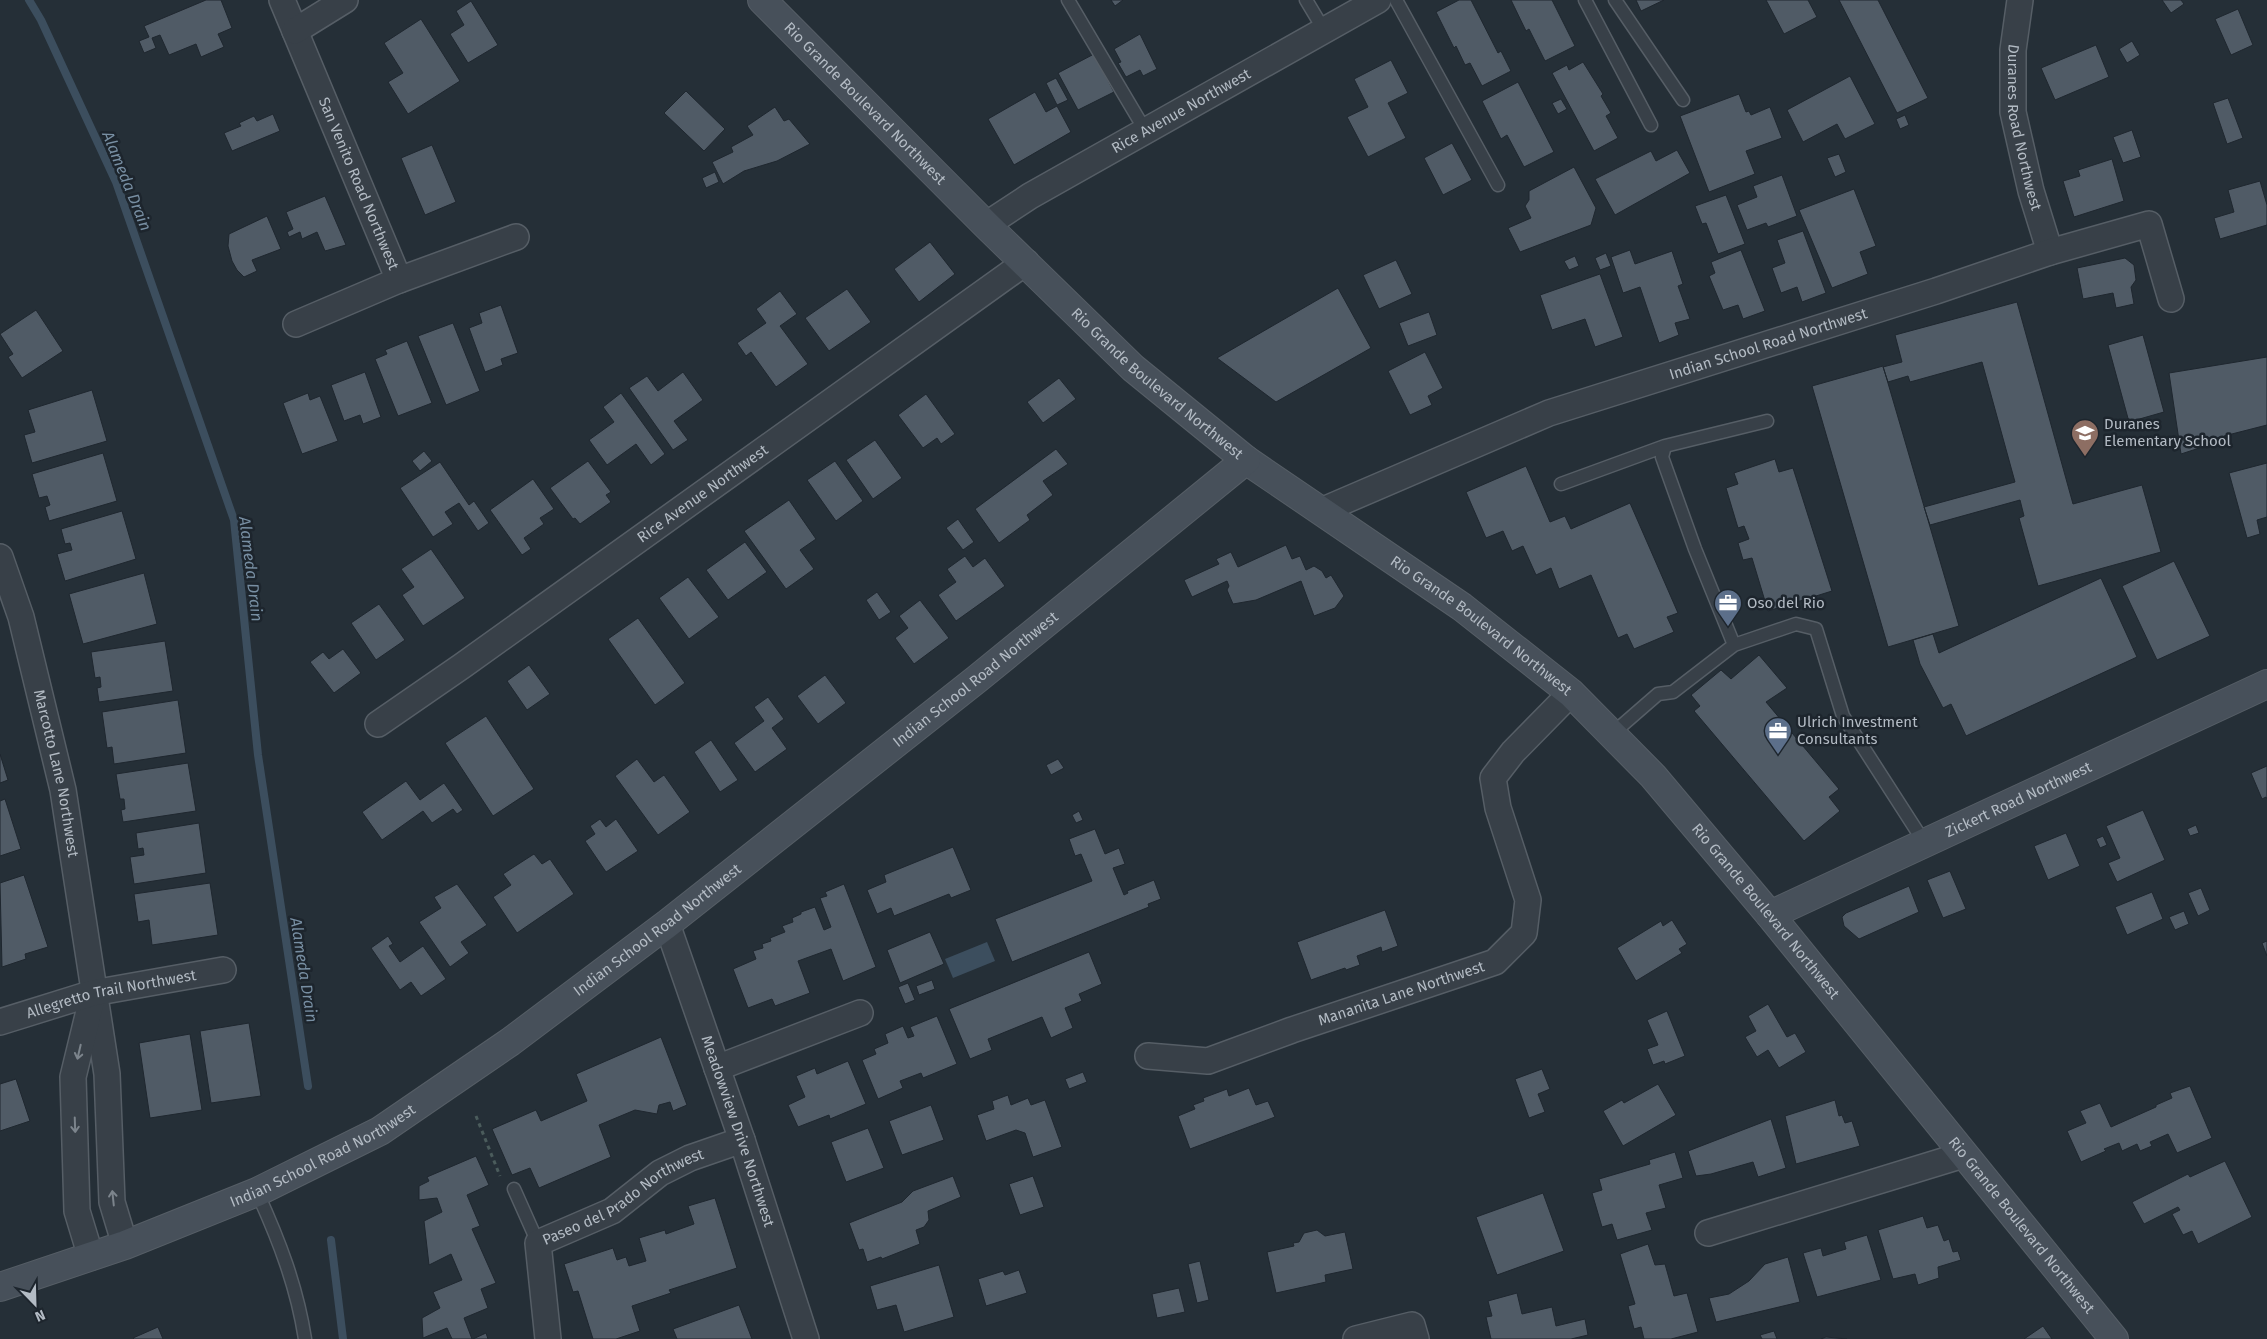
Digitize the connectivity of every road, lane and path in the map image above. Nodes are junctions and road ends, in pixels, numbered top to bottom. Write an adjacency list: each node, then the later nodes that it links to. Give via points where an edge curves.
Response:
1 (282, 0): 12 (street, San Venito Road Northwest)
2 (345, 0): 12 (street)
3 (762, 0): 17 (main road, Rio Grande Boulevard Northwest)
4 (1068, 0): 15 (lane)
5 (1306, 0): 11 (lane)
6 (1378, 0): 11 (street, Rice Avenue Northwest)
7 (1396, 0): 16 (lane)
8 (1585, 0): 14 (lane)
9 (1615, 0): 13 (lane)
10 (2020, 0): 19 (street, Duranes Road Northwest, via 2013,50 2013,112 2031,191)
11 (1324, 30): 15 (street, Rice Avenue Northwest)
12 (295, 31): 21 (street, San Venito Road Northwest)
13 (1683, 100)
14 (1651, 125)
15 (1145, 130): 17 (street, Rice Avenue Northwest)
16 (1498, 185)
17 (986, 225): 20 (main road, Rio Grande Boulevard Northwest)
18 (516, 237): 21 (street, San Venito Road Northwest)
19 (2050, 252): 22 (street, Indian School Road Northwest, via 2149,224); 28 (street, Indian School Road Northwest, via 1549,413)
20 (1026, 262): 26 (main road, Rio Grande Boulevard Northwest, via 1133,368); 33 (street, Rice Avenue Northwest)
21 (399, 280): 23 (street)
22 (2171, 299)
23 (296, 324)
24 (1767, 420): 25 (lane)
25 (1665, 446): 27 (lane); 30 (lane, via 1662,457)
26 (1246, 460): 28 (main road, Rio Grande Boulevard Northwest); 37 (main road, Indian School Road Northwest, via 978,679)
27 (1561, 484)
28 (1321, 511): 32 (main road, Rio Grande Boulevard Northwest, via 1462,607)
29 (0, 557): 39 (street, Marcotto Lane Northwest, via 21,617 63,790)
30 (1734, 645): 34 (lane, via 1673,692 1658,694); 35 (lane, via 1796,624 1816,629 1843,716)
31 (2267, 684): 35 (main road, Zickert Road Northwest)
32 (1571, 693): 34 (main road, Rio Grande Boulevard Northwest); 42 (street, Mananita Lane Northwest, via 1513,752 1493,778 1498,808 1528,900 1524,933 1495,962 1208,1061)
33 (378, 724)
34 (1612, 734): 36 (main road, Rio Grande Boulevard Northwest, via 1653,776)
35 (1924, 842): 36 (main road, Zickert Road Northwest)
36 (1770, 915): 46 (main road, Rio Grande Boulevard Northwest)
37 (667, 924): 43 (street, Meadowview Drive Northwest); 47 (main road, Indian School Road Northwest, via 510,1042 380,1131)
38 (223, 970): 39 (street, Allegretto Trail Northwest)
39 (93, 993): 41 (street, Allegretto Trail Northwest); 51 (street, Marcotto Lane Northwest, one-way to 39, via 112,1202 107,1074); 52 (street, Marcotto Lane Northwest, one-way to 52, via 73,1077 77,1211)
40 (860, 1014): 43 (street)
41 (0, 1022)
42 (1148, 1056)
43 (717, 1068): 45 (street, Meadowview Drive Northwest)
44 (476, 1116): 48 (path, via 504,1184)
45 (742, 1140): 50 (street, Paseo del Prado Northwest, via 690,1158 660,1173 612,1211); 57 (street, Meadowview Drive Northwest)
46 (1963, 1155): 49 (street); 59 (main road, Rio Grande Boulevard Northwest)
47 (263, 1189): 51 (main road, Indian School Road Northwest); 55 (lane, via 302,1316)
48 (514, 1189): 50 (lane)
49 (1708, 1233)
50 (538, 1243): 56 (street, Paseo del Prado Northwest)
51 (125, 1245): 52 (main road, Indian School Road Northwest)
52 (91, 1257): 53 (main road, Indian School Road Northwest)
53 (0, 1287)
54 (1414, 1332): 58 (street)
55 (305, 1339)
56 (548, 1339)
57 (806, 1339)
58 (1356, 1339)
59 (2114, 1339)

